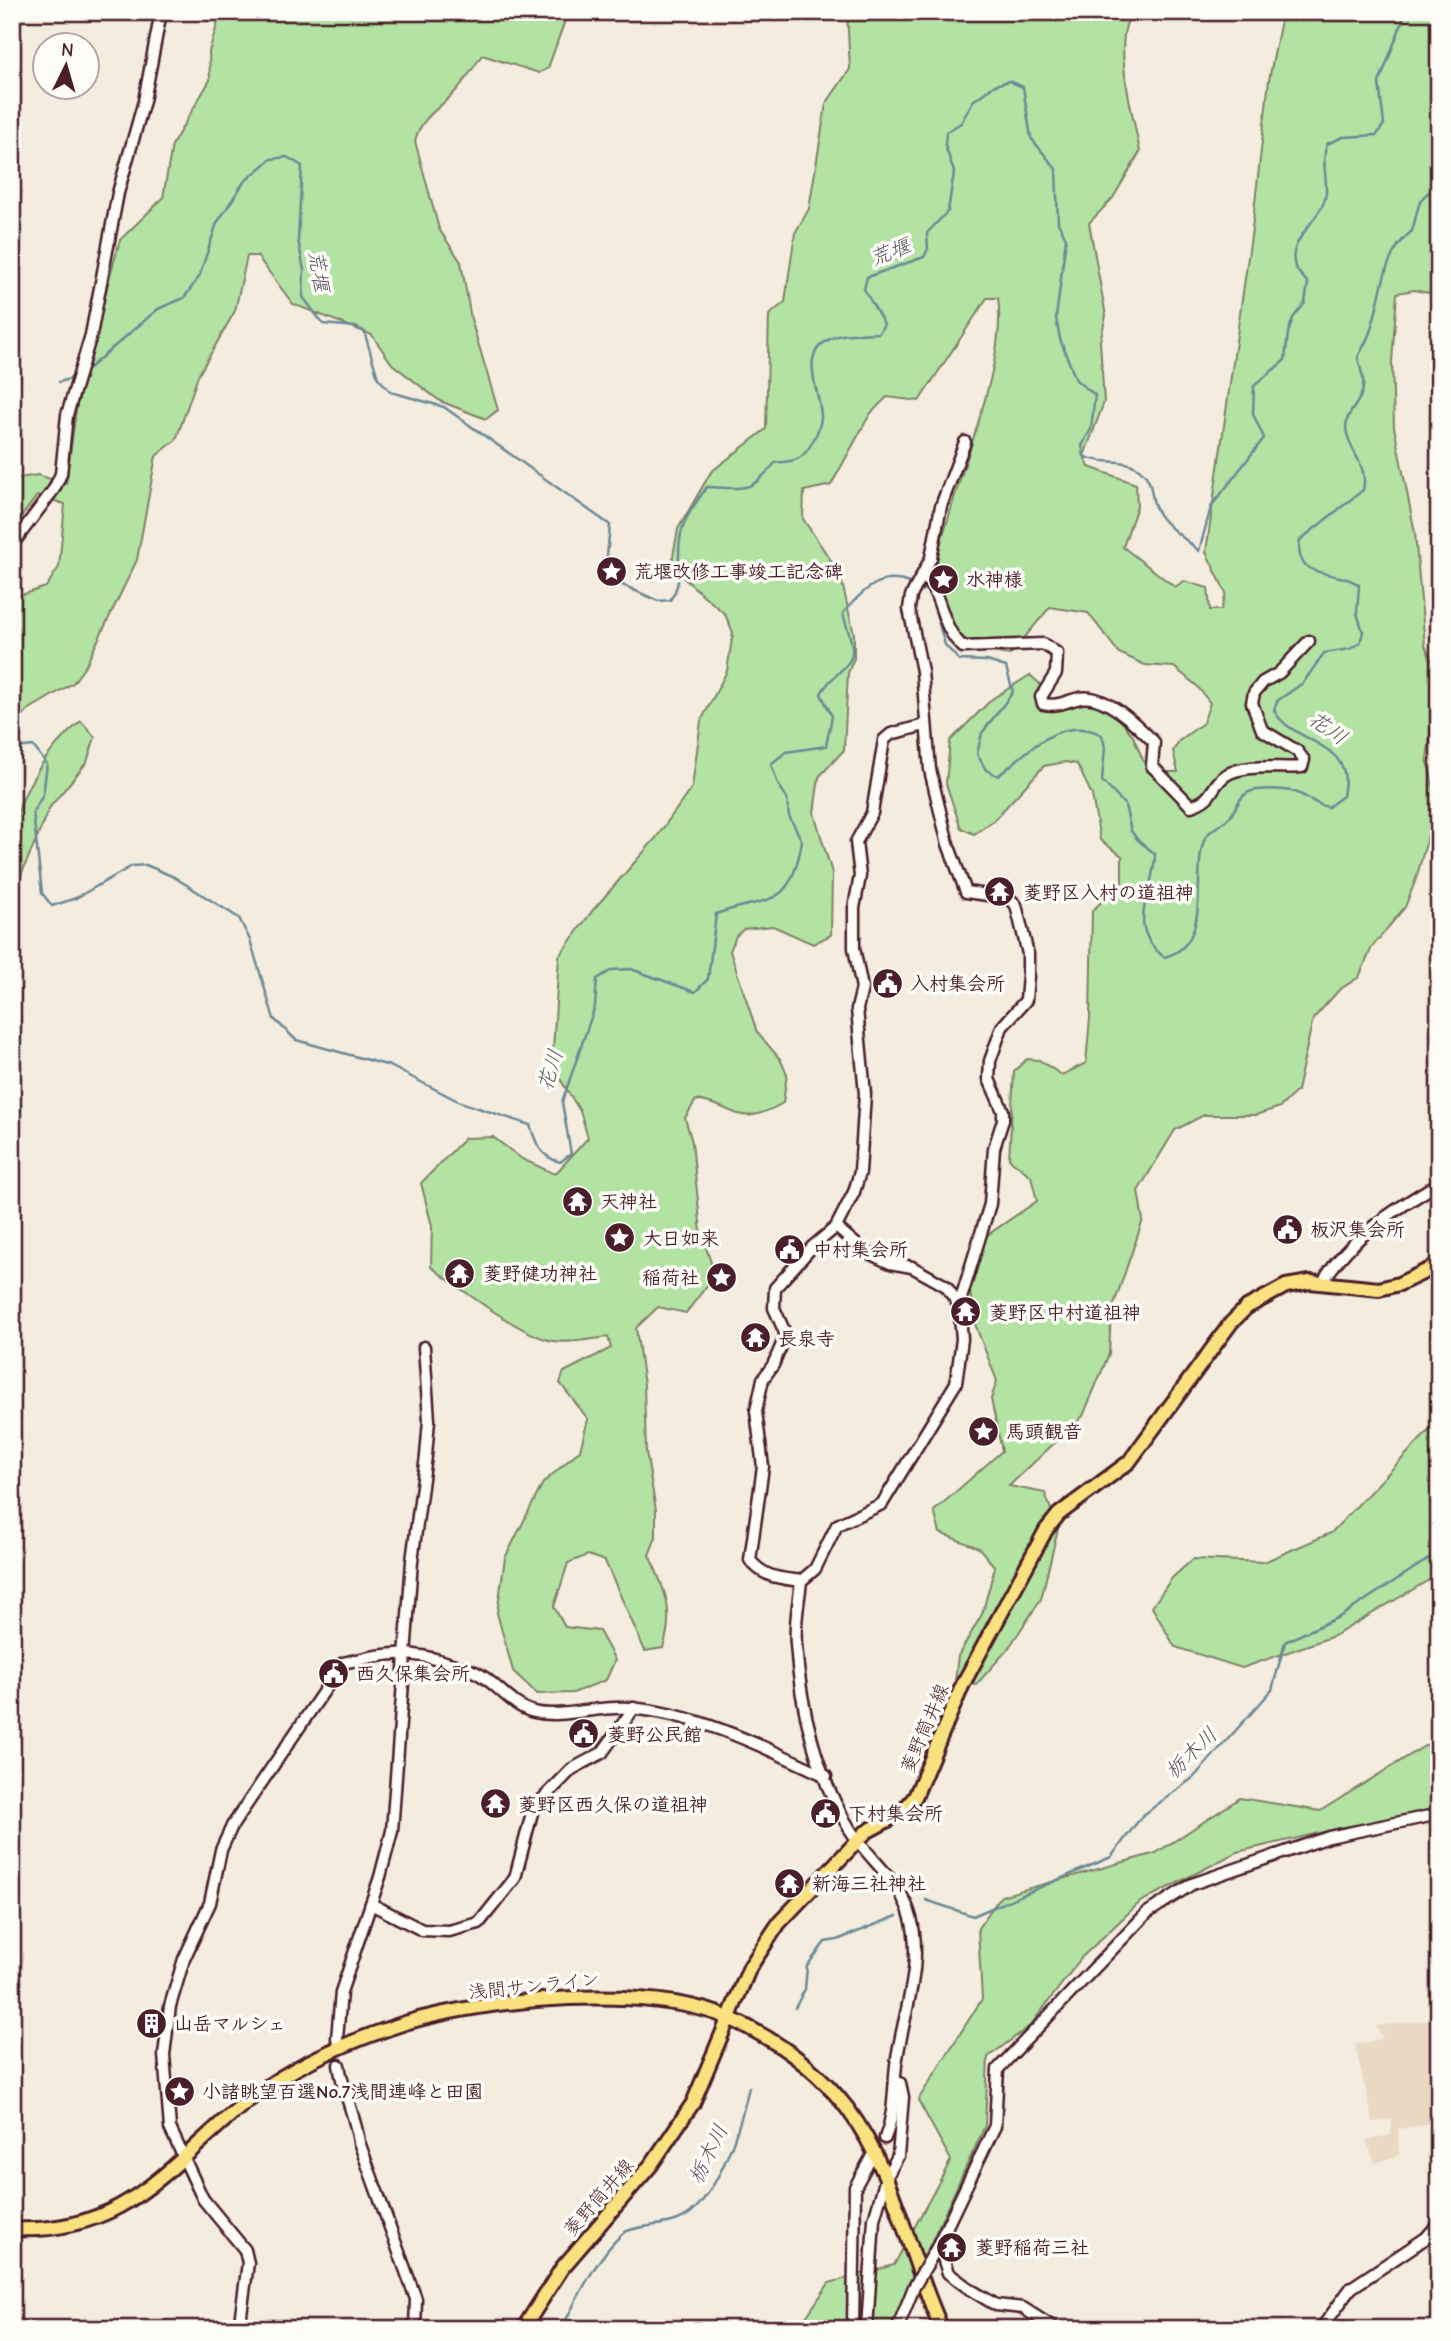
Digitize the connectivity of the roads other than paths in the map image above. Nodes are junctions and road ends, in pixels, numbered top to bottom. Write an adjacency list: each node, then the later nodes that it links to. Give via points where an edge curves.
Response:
1 (161, 12): 3 (street, via 144,102 118,193 91,335 67,415 61,474)
2 (965, 442): 4 (street, via 941,506)
3 (12, 545)
4 (924, 576): 5 (street, via 939,596 948,631 963,647 1043,644 1057,653 1056,673 1041,697 1043,704 1092,698 1130,717 1154,743 1152,766 1191,806 1206,802 1223,777 1234,771 1302,766 1304,760 1297,751 1262,730 1252,703 1263,682 1279,673); 6 (street, via 911,596 909,609 922,671)
5 (1309, 641)
6 (925, 725): 8 (street, via 884,740 872,813 856,842 860,876 854,948 862,988 857,1009 864,1094 860,1172); 11 (street, via 930,770 959,880 966,892 1009,898 1016,905 1028,954 1026,1000 1002,1027 992,1048 989,1079 1003,1120 994,1148 990,1204)
7 (1439, 1183): 10 (street, via 1377,1220)
8 (836, 1227): 11 (street, via 864,1251 912,1267 946,1286); 13 (street, via 775,1288 774,1308 786,1335 763,1379 756,1411 764,1467 750,1560 758,1572 770,1577)
9 (1439, 1265): 10 (main road, 菱野筒井線, via 1379,1289)
10 (1322, 1283): 18 (main road, 菱野筒井線, via 1286,1286 1247,1307 1129,1462 1052,1522 964,1684 915,1797 901,1813)
11 (959, 1304): 13 (street, via 960,1365 944,1406 883,1504 837,1525 815,1569)
12 (424, 1347): 14 (street, via 429,1420 412,1561)
13 (801, 1581): 16 (street, via 796,1643 801,1695)
14 (407, 1651): 15 (street, via 478,1673 534,1712); 19 (street, via 392,1832); 26 (street, via 342,1664 232,1826 221,1850 210,1903 184,1959 170,2006 164,2055 170,2128)
15 (634, 1708): 16 (street, via 741,1737); 19 (street, via 602,1753 572,1769 533,1809 515,1878 479,1923 449,1931 422,1930)
16 (826, 1776): 18 (street)
17 (1439, 1814): 30 (street, via 1329,1837 1201,1880 1147,1913 998,2069 995,2126)
18 (857, 1841): 20 (main road, 菱野筒井線, via 763,1945); 23 (street, via 898,1890 912,1919 915,1966)
19 (371, 1904): 21 (street, via 341,1992)
20 (728, 2018): 26 (main road, 浅間サンライン, via 667,2002 606,1997 505,2006 407,2023 331,2052 269,2085); 27 (main road, 浅間サンライン, via 768,2038 825,2083 870,2139); 33 (main road, 菱野筒井線, via 693,2103 651,2165 562,2268)
21 (337, 2039)
22 (339, 2065): 32 (street, via 359,2142 416,2299)
23 (896, 2066): 24 (street, via 895,2100); 27 (street, via 903,2097 900,2138 896,2164)
24 (885, 2138)
25 (872, 2156): 34 (street, via 855,2187)
26 (184, 2160): 29 (main road, 浅間サンライン, via 122,2206 95,2219 66,2227); 31 (street, via 203,2199 245,2250 248,2263)
27 (886, 2178): 35 (street, via 870,2245); 37 (main road, 浅間サンライン)
28 (1439, 2223): 39 (street, via 1426,2238 1351,2288)
29 (12, 2229)
30 (938, 2248): 36 (street, bridge, via 914,2287); 38 (street, via 948,2273 971,2290 996,2305 1023,2308)
31 (239, 2329)
32 (415, 2329)
33 (523, 2329)
34 (853, 2329)
35 (867, 2329)
36 (897, 2329)
37 (942, 2329)
38 (1056, 2329)
39 (1321, 2329)

